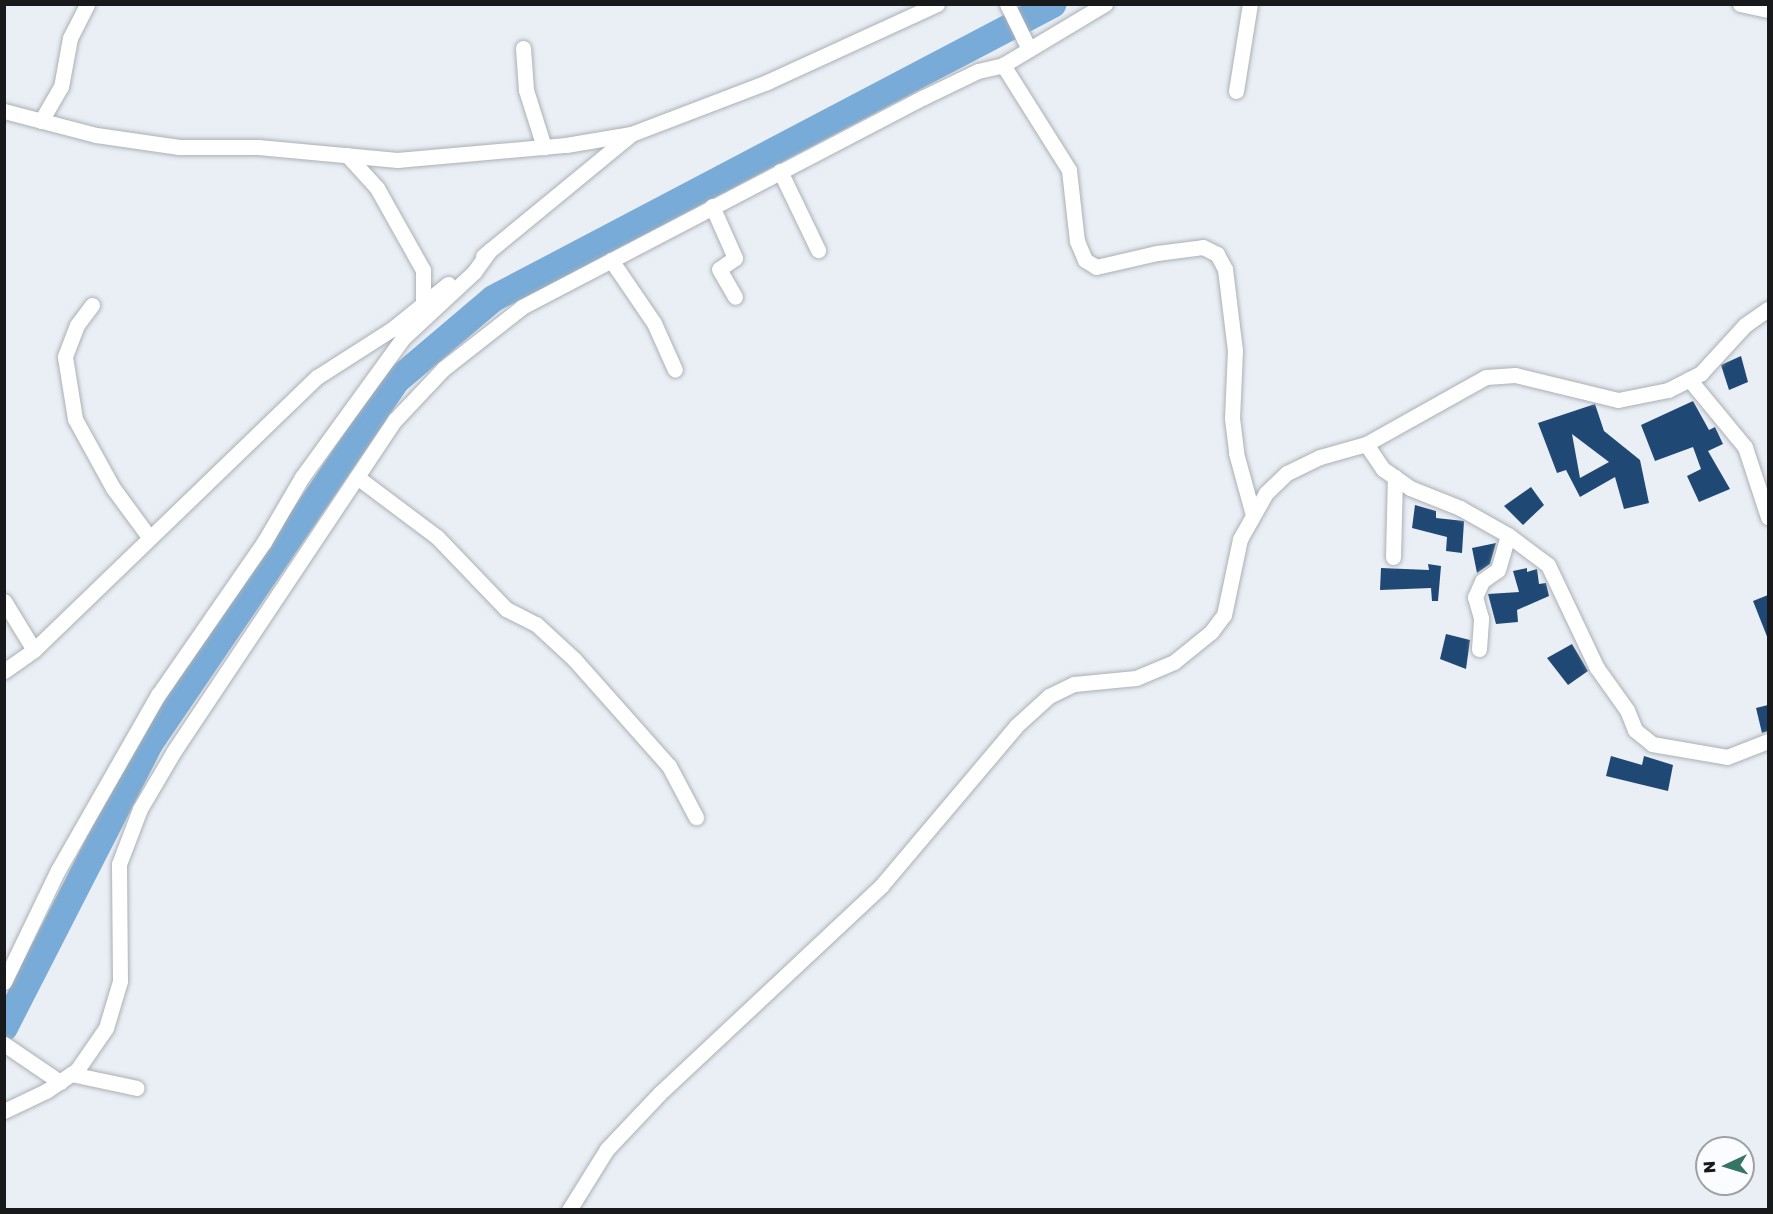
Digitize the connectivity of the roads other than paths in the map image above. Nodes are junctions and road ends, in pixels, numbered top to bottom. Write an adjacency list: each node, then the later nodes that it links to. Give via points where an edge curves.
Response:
1 (87, 4): 14 (street, via 70,38 61,87)
2 (937, 4): 7 (street)
3 (1106, 4): 9 (street)
4 (1250, 4): 12 (street)
5 (1740, 4): 8 (street)
6 (1007, 6): 9 (street)
7 (906, 10): 15 (street, via 767,82)
8 (1768, 10)
9 (1028, 47): 11 (street)
10 (523, 48): 16 (street, via 526,90)
11 (1003, 64): 18 (street, via 978,71); 33 (street, via 1069,170 1077,241 1085,260 1096,267 1203,247 1217,254 1226,269 1235,350 1232,418 1236,453)
12 (1236, 91)
13 (4, 111): 14 (street)
14 (41, 121): 17 (street, via 96,135 179,147 258,147)
15 (631, 134): 16 (street); 20 (street)
16 (544, 147): 17 (street, via 397,160)
17 (347, 155): 24 (street, via 377,188 423,270)
18 (780, 171): 19 (street); 21 (street)
19 (712, 206): 22 (street); 23 (street, via 735,258 719,269)
20 (490, 250): 24 (street); 44 (street, via 474,272 403,338 303,477 264,543 158,695 58,870)
21 (818, 250)
22 (611, 260): 27 (street, via 654,323); 30 (street, via 522,307 443,369 395,420)
23 (735, 297)
24 (423, 304): 36 (street, via 392,329 317,377)
25 (92, 305): 36 (street, via 76,325 65,357 75,419 113,488)
26 (1768, 309): 28 (street, via 1745,325 1701,373)
27 (675, 370)
28 (1689, 379): 29 (street, via 1668,390 1618,400 1515,375 1486,377); 32 (street, via 1745,447)
29 (1366, 444): 31 (street, via 1383,469); 33 (street, via 1320,457 1287,473 1266,493)
30 (357, 477): 43 (street, via 437,537 506,609 536,624 574,659 669,766); 46 (street, via 140,809 119,864 120,981 106,1028)
31 (1395, 477): 35 (street); 37 (street)
32 (1762, 484): 34 (street)
33 (1253, 515): 49 (street, via 1240,539 1224,615 1211,632 1174,662 1136,678 1074,684 1049,696 1016,726 881,886 660,1093 607,1149)
34 (1768, 518)
35 (1508, 535): 39 (street, via 1498,570 1482,580 1475,597 1481,618); 42 (street, via 1548,565 1597,669 1627,710 1635,730 1652,744 1727,757)
36 (149, 537): 40 (street)
37 (1393, 557)
38 (4, 601): 40 (street)
39 (1479, 649)
40 (34, 650): 41 (street)
41 (4, 671)
42 (1768, 741)
43 (696, 817)
44 (4, 982)
45 (9, 1048): 46 (street)
46 (65, 1078): 47 (street); 48 (street)
47 (137, 1089)
48 (4, 1111)
49 (568, 1209)

